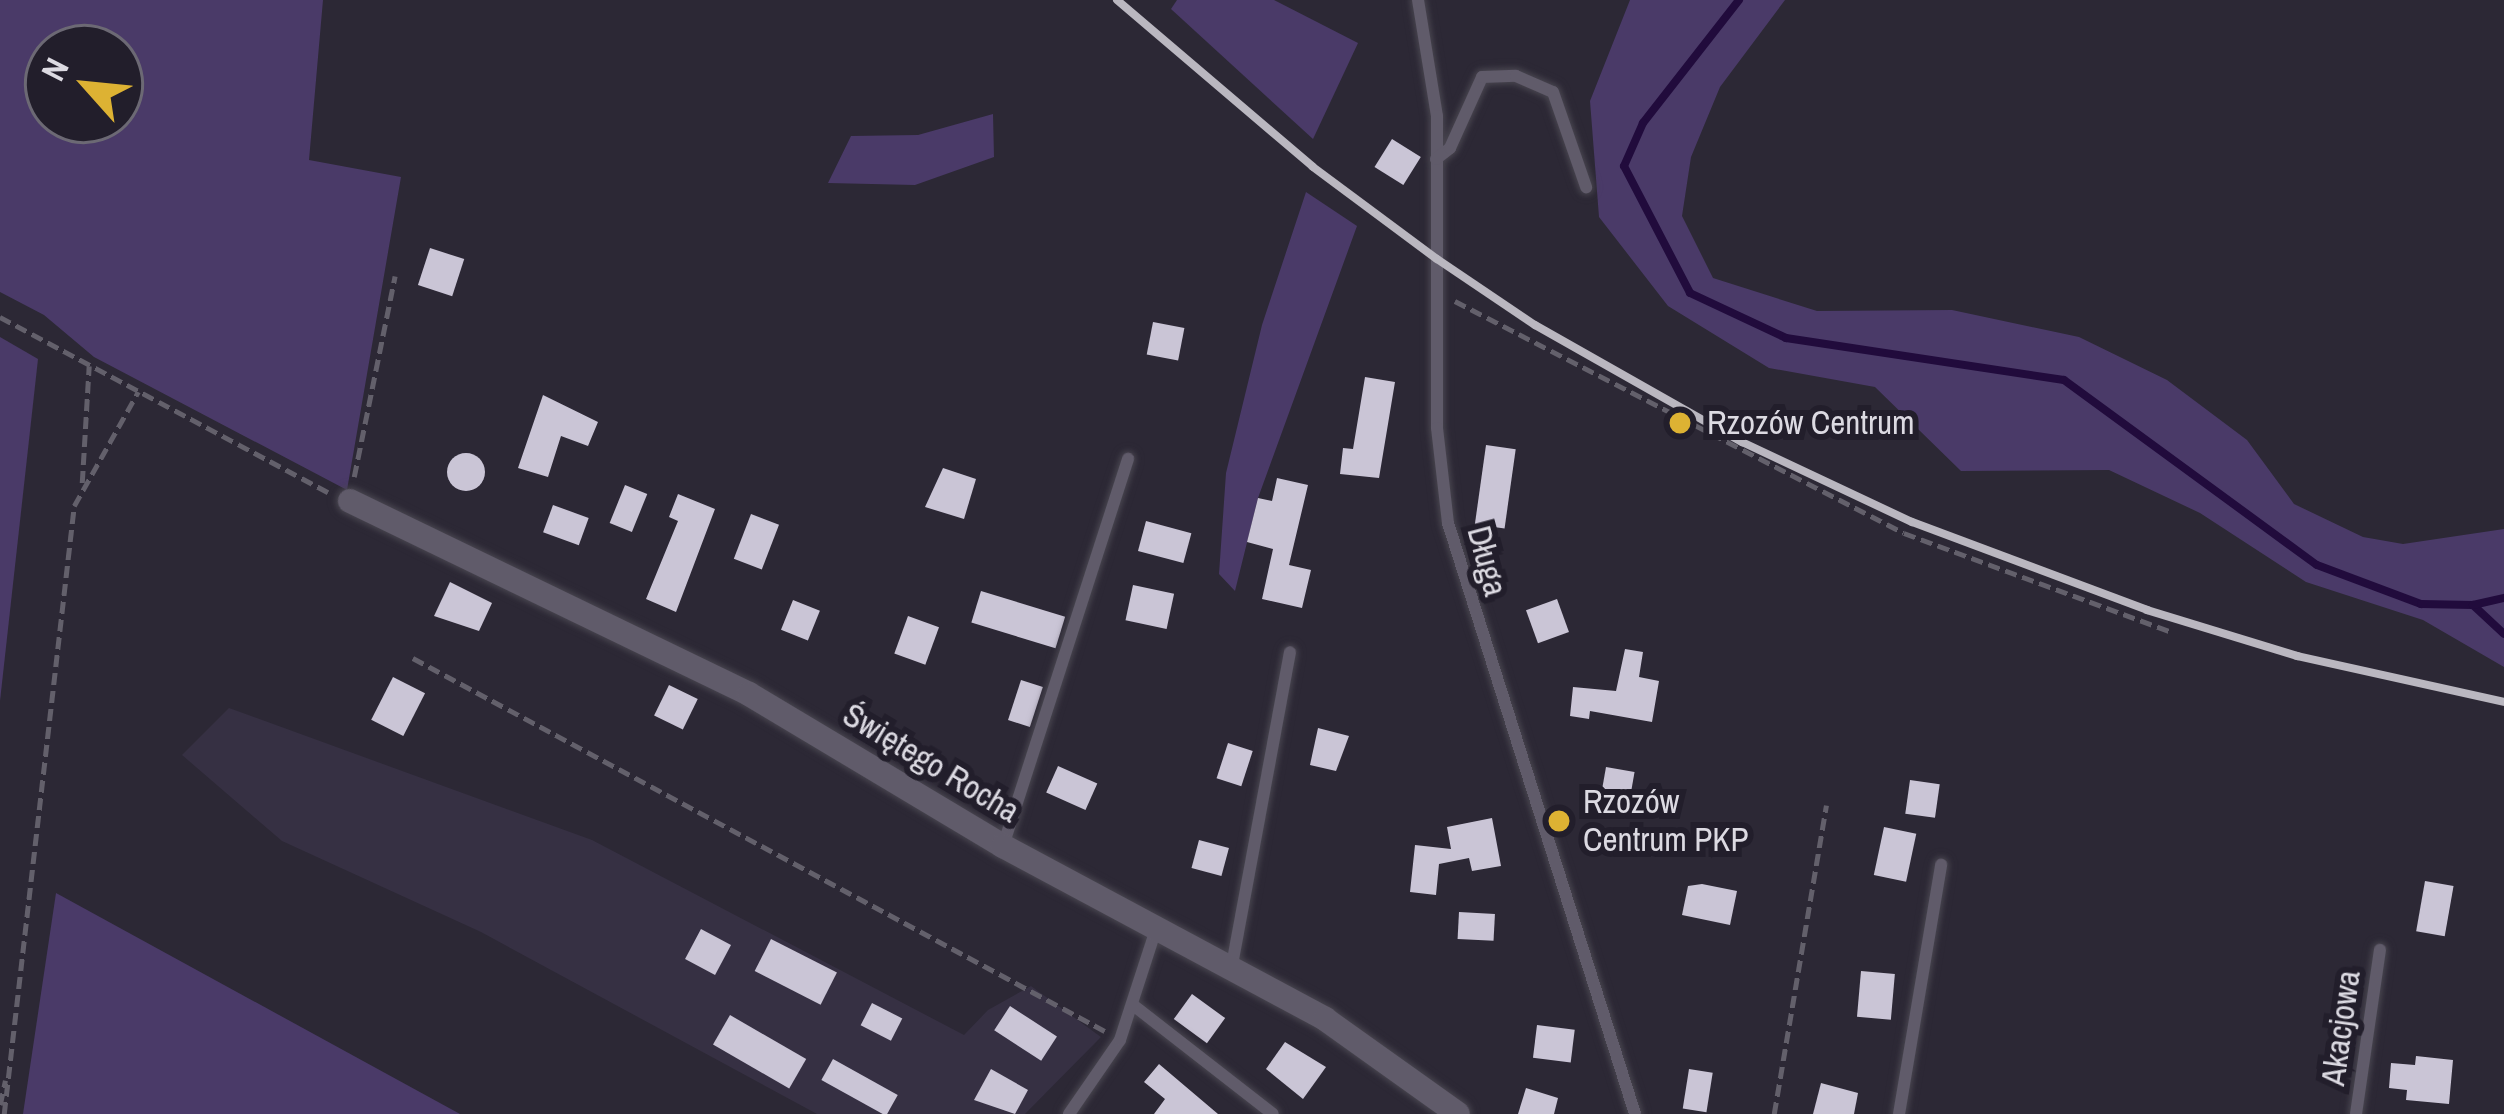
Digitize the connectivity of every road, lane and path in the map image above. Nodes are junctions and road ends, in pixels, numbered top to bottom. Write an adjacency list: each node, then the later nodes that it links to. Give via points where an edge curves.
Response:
1 (1418, 0): 2 (lane, Długa)
2 (1436, 159): 3 (lane, via 1450,148 1482,77 1516,76 1553,92); 5 (lane, Długa)
3 (1586, 187)
4 (395, 276): 11 (path)
5 (1437, 299): 12 (path, via 1464,302 1672,419 1904,533); 29 (lane, Długa, via 1437,428 1458,565)
6 (0, 317): 7 (path)
7 (88, 366): 8 (path); 10 (path)
8 (138, 392): 10 (path); 11 (path)
9 (1128, 459): 16 (lane)
10 (82, 489): 23 (path)
11 (350, 501): 16 (street, Świętego Rocha, via 749,694)
12 (2172, 632)
13 (1290, 652): 20 (lane)
14 (413, 658): 22 (path)
15 (1826, 805): 30 (path)
16 (1003, 846): 18 (street, Świętego Rocha)
17 (1941, 865): 31 (lane)
18 (1156, 929): 20 (street, Świętego Rocha); 21 (lane)
19 (2380, 950): 32 (lane, Akacjowa)
20 (1232, 965): 28 (street, Świętego Rocha, via 1342,1030)
21 (1132, 1005): 22 (lane); 27 (lane)
22 (1120, 1040): 25 (lane)
23 (10, 1058): 24 (path); 26 (path)
24 (0, 1105)
25 (1075, 1112)
26 (4, 1114)
27 (1273, 1114)
28 (1458, 1114)
29 (1635, 1114)
30 (1774, 1114)
31 (1899, 1114)
32 (2356, 1114)

